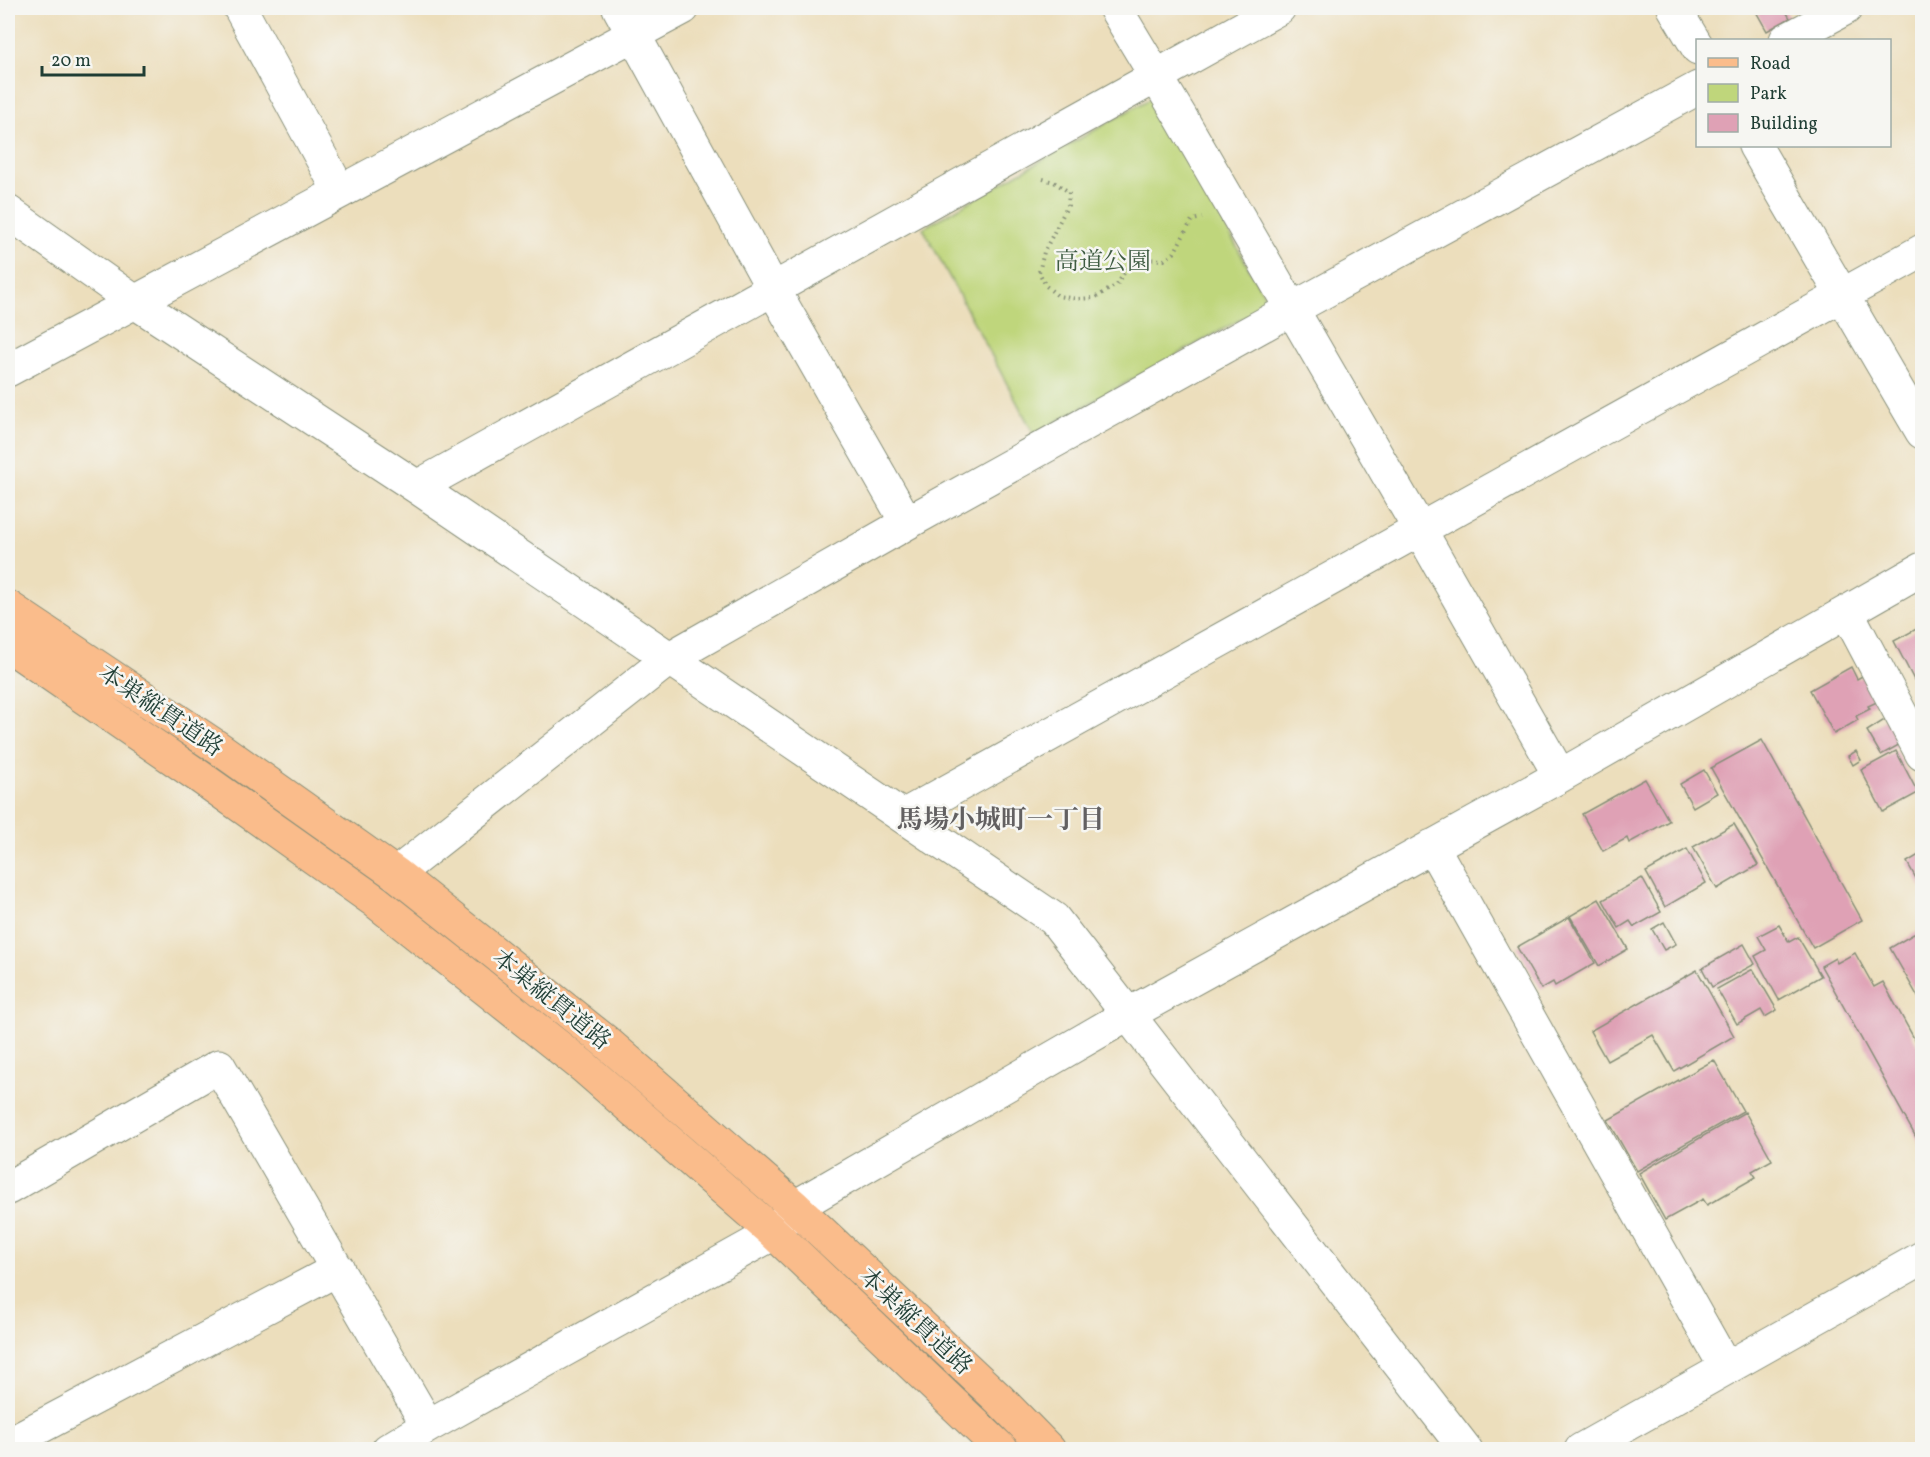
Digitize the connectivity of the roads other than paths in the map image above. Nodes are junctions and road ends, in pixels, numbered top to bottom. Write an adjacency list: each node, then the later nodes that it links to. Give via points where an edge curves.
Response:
1 (240, 8): 13 (street)
2 (683, 8): 7 (street)
3 (1115, 8): 10 (street)
4 (1280, 8): 10 (street)
5 (1674, 8): 9 (street)
6 (1846, 8): 8 (street)
7 (627, 21): 13 (street); 16 (street)
8 (1788, 39)
9 (1696, 45)
10 (1155, 77): 16 (street); 19 (street)
11 (1696, 89): 19 (street)
12 (1756, 147): 17 (street)
13 (340, 192): 18 (street)
14 (8, 212): 18 (street)
15 (1923, 251): 17 (street)
16 (772, 288): 22 (street); 23 (street)
17 (1844, 295): 21 (street); 24 (street)
18 (135, 302): 20 (street); 22 (street)
19 (1292, 309): 23 (street); 24 (street)
20 (8, 370)
21 (1923, 432)
22 (417, 487): 29 (street)
23 (907, 523): 29 (street)
24 (1420, 530): 31 (street); 32 (street)
25 (1923, 569): 27 (street)
26 (8, 607): 34 (main road, 本巣縦貫道路, via 220,749)
27 (1847, 612): 30 (street); 31 (street)
28 (8, 645): 38 (main road, 本巣縦貫道路, via 375,901 584,1067)
29 (670, 658): 32 (street); 34 (street)
30 (1923, 754)
31 (1560, 776): 33 (street)
32 (903, 816): 35 (street, via 1054,919)
33 (1432, 846): 35 (street); 41 (street)
34 (396, 874): 37 (main road, 本巣縦貫道路, via 606,1041)
35 (1129, 1014): 37 (street); 47 (street)
36 (8, 1188): 40 (street, via 219,1066)
37 (795, 1207): 38 (street); 46 (main road, 本巣縦貫道路)
38 (774, 1233): 42 (street); 45 (main road, 本巣縦貫道路)
39 (1923, 1258): 41 (street)
40 (338, 1269): 42 (street); 43 (street)
41 (1726, 1368): 48 (street)
42 (428, 1426): 44 (street)
43 (8, 1444)
44 (388, 1449)
45 (1002, 1449)
46 (1049, 1449)
47 (1466, 1449)
48 (1581, 1449)

